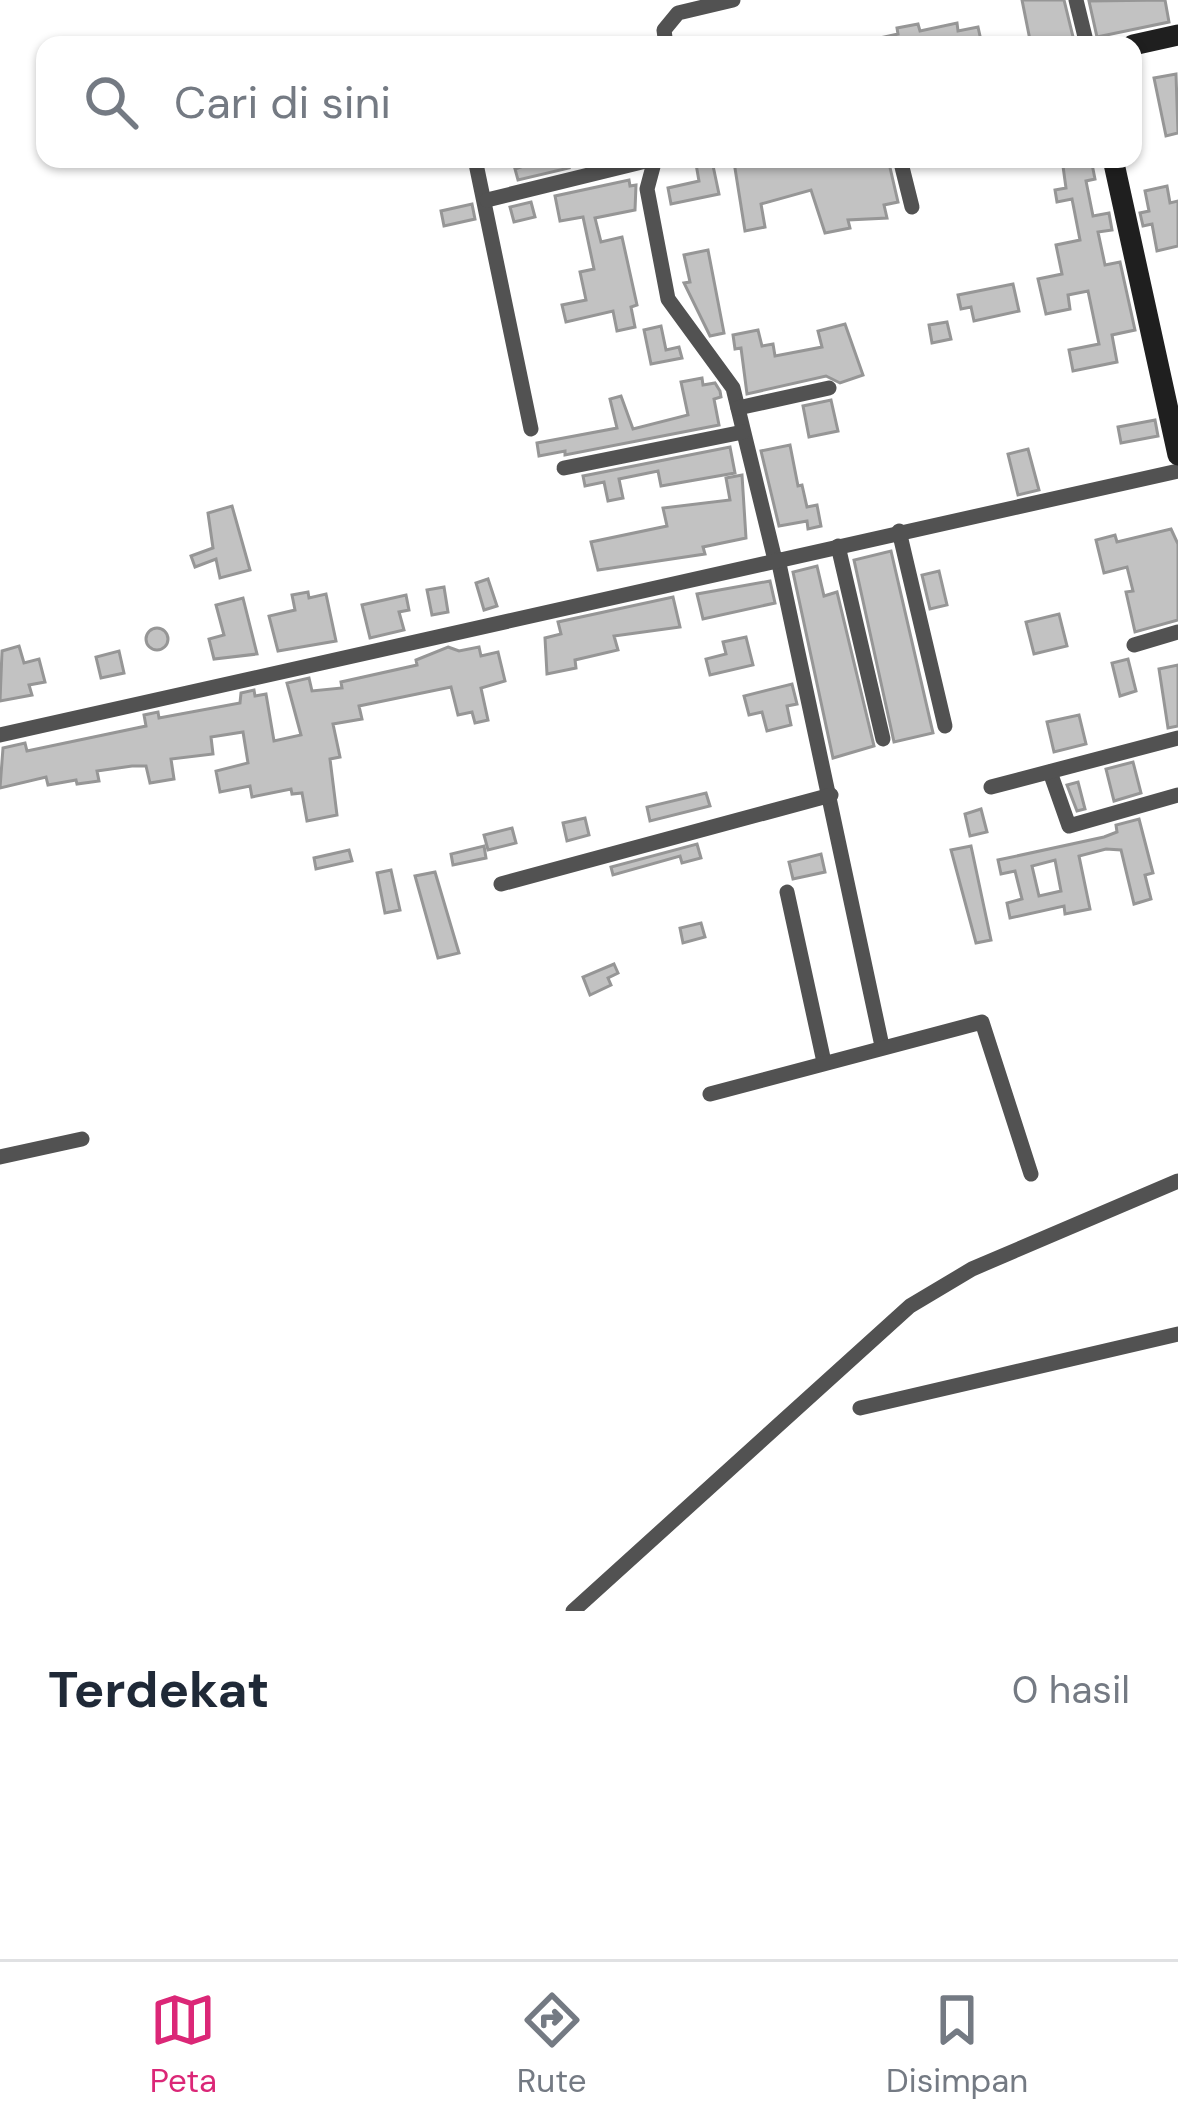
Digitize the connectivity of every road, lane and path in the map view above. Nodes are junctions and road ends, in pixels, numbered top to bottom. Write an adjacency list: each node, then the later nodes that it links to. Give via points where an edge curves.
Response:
1 (733, 0): 4 (street, via 678,13)
2 (1076, 0): 5 (street)
3 (1178, 35): 6 (street)
4 (665, 36)
5 (1085, 36)
6 (1142, 43)
7 (478, 168): 12 (street)
8 (618, 168): 12 (street)
9 (653, 168): 15 (street, via 647,189 668,299 725,373)
10 (902, 168): 13 (street)
11 (1115, 168): 18 (street)
12 (487, 200): 16 (street)
13 (912, 207)
14 (829, 388): 15 (street)
15 (738, 408): 17 (street)
16 (532, 429)
17 (743, 432): 19 (street); 23 (street)
18 (1178, 455)
19 (564, 468)
20 (1178, 471): 21 (street)
21 (899, 531): 22 (street); 26 (street)
22 (838, 546): 23 (street); 29 (street)
23 (776, 560): 27 (street); 32 (street)
24 (1178, 632): 25 (street)
25 (1134, 645)
26 (945, 726)
27 (0, 735)
28 (1178, 738): 30 (street)
29 (883, 740)
30 (1050, 772): 31 (street); 33 (street, via 1070,826)
31 (991, 787)
32 (831, 795): 34 (street); 36 (street)
33 (1178, 795)
34 (501, 884)
35 (787, 892): 37 (street)
36 (882, 1046): 37 (street); 41 (street, via 982,1022)
37 (824, 1062): 38 (street)
38 (710, 1094)
39 (82, 1139): 40 (street)
40 (0, 1157)
41 (1031, 1174)
42 (1178, 1181): 45 (street, via 972,1269 910,1306)
43 (1178, 1334): 44 (street)
44 (860, 1408)
45 (590, 1605): 46 (street)
46 (573, 1611)

